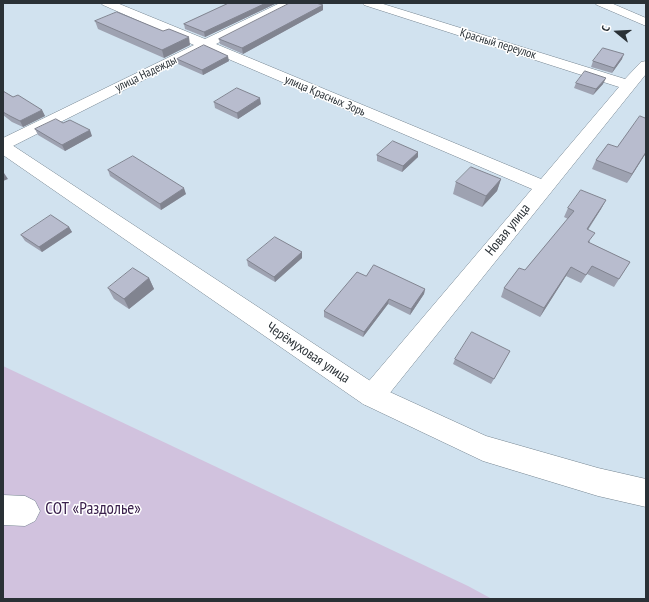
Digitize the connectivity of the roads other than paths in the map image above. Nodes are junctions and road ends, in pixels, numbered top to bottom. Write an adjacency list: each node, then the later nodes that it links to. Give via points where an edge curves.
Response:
1 (107, 3): 6 (street, улица Красных Зорь)
2 (289, 3): 6 (street, улица Надежды)
3 (368, 3): 8 (street, Красный переулок)
4 (601, 3): 5 (street)
5 (646, 22)
6 (204, 45): 9 (street, улица Надежды); 10 (street, улица Красных Зорь)
7 (646, 65): 8 (street, Новая улица)
8 (628, 85): 10 (street, Новая улица)
9 (3, 145): 11 (street, Черёмуховая улица)
10 (544, 187): 11 (street, Новая улица)
11 (372, 396): 12 (street, Черёмуховая улица, via 483,448)
12 (646, 494)

